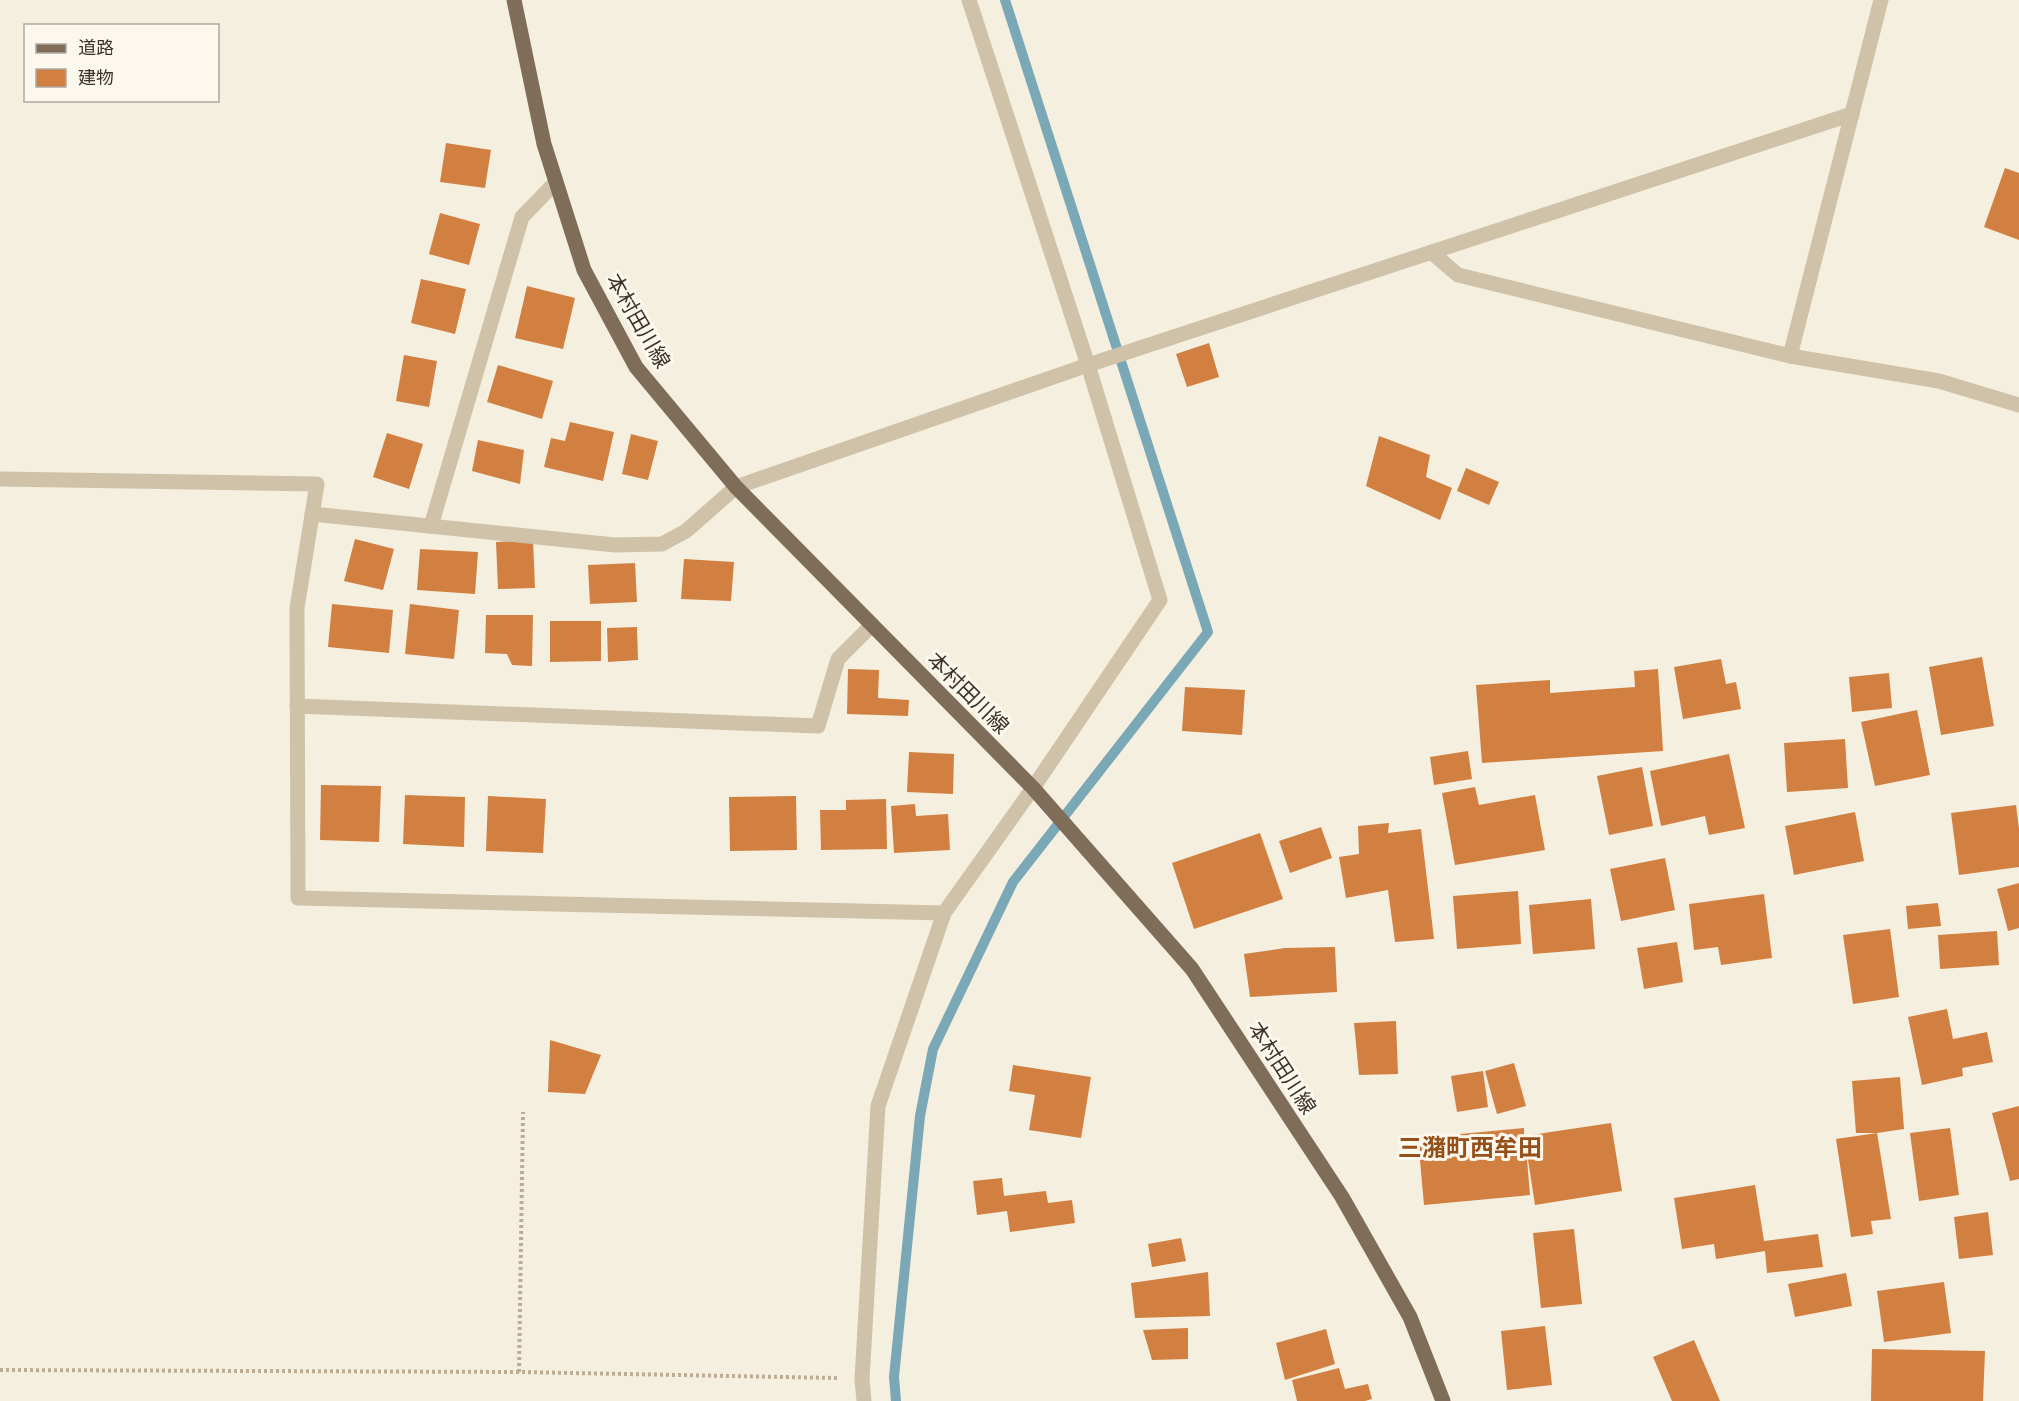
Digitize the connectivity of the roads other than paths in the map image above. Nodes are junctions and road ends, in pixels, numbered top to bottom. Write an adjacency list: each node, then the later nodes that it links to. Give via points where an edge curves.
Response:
1 (514, 0): 5 (main road, 本村田川線, via 544,144)
2 (969, 0): 8 (street)
3 (1881, 0): 4 (street)
4 (1852, 114): 6 (street); 7 (street)
5 (556, 182): 11 (main road, 本村田川線, via 584,270 636,367); 13 (street, via 522,217)
6 (1431, 252): 7 (street, via 1458,276); 8 (street)
7 (1790, 356): 9 (street, via 1939,381)
8 (1088, 365): 11 (street); 16 (street, via 1160,600)
9 (2019, 405)
10 (0, 479): 12 (street, via 317,484)
11 (736, 487): 13 (street, via 686,531 662,544 615,545); 14 (main road, 本村田川線)
12 (312, 514): 13 (street); 15 (street, via 297,608)
13 (431, 526)
14 (872, 625): 15 (street, via 838,659 818,726); 16 (main road, 本村田川線)
15 (297, 706): 17 (street, via 298,898)
16 (1033, 788): 17 (street); 19 (main road, 本村田川線, via 1192,969 1342,1197 1410,1317)
17 (944, 913): 18 (street, via 878,1106 862,1379)
18 (864, 1401)
19 (1443, 1401)

